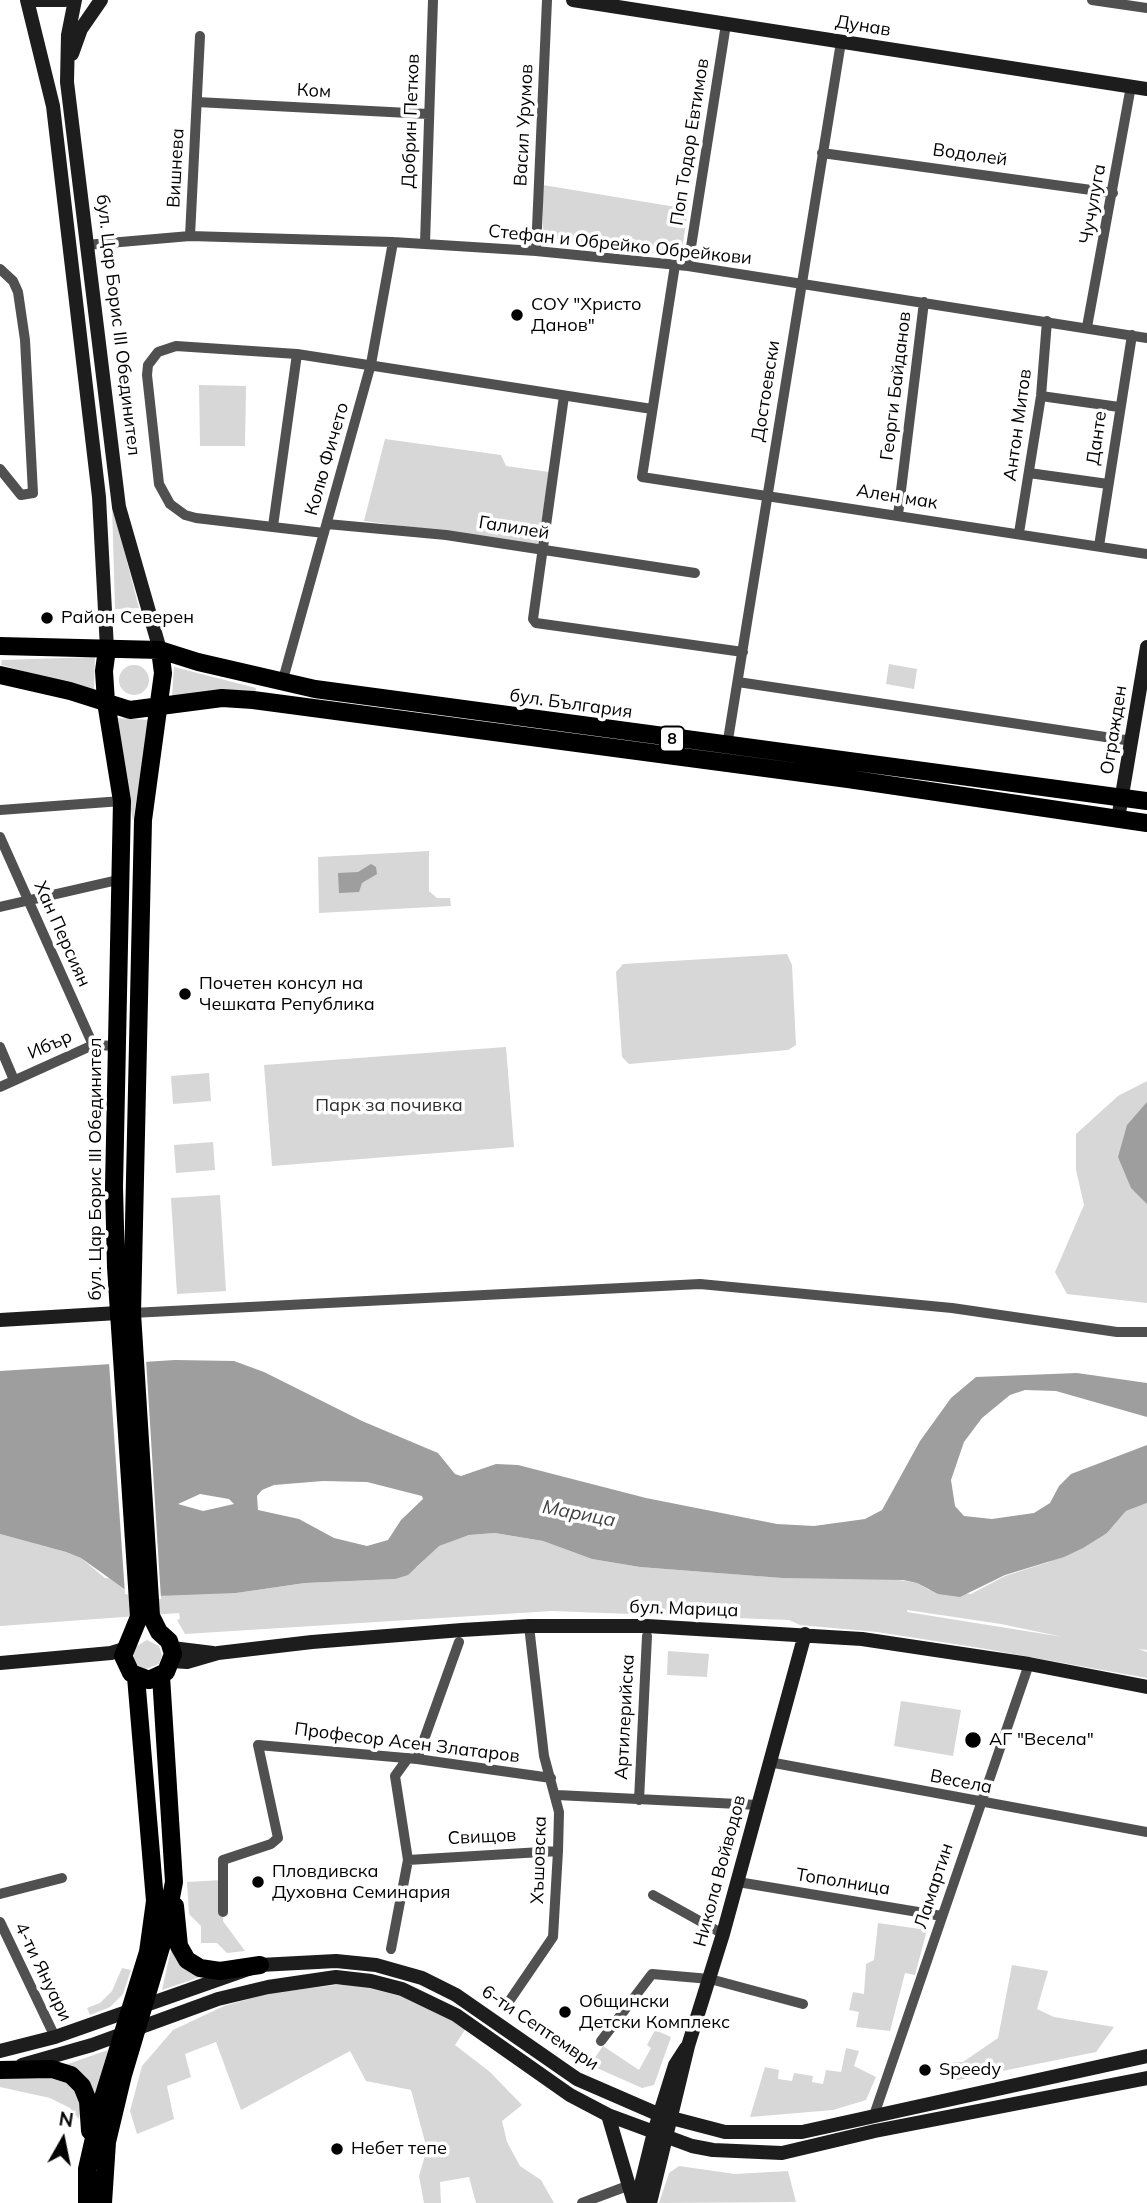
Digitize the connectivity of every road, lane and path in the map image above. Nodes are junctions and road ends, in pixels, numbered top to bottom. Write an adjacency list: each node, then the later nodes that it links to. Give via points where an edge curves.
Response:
1 (29, 0): 2 (main road); 54 (main road, via 53,106 99,497)
2 (65, 0)
3 (75, 0): 13 (main road, бул. Цар Борис III Обединител)
4 (101, 0): 13 (main road, via 81,29)
5 (433, 0): 17 (street, Добрин Петков)
6 (547, 0): 24 (street, Васил Урумов)
7 (573, 0): 10 (main road, Дунав)
8 (1092, 0): 9 (street)
9 (1147, 8)
10 (726, 24): 12 (main road, Дунав); 26 (street, Поп Тодор Евтимов)
11 (200, 36): 16 (street, Вишнева)
12 (841, 42): 14 (main road, Дунав); 18 (street, Достоевски)
13 (66, 72): 23 (main road, бул. Цар Борис III Обединител)
14 (1131, 86): 15 (main road, Дунав); 19 (street, Чучулуга)
15 (1147, 89)
16 (197, 102): 17 (street, Ком); 20 (street, Вишнева)
17 (429, 114): 22 (street, Добрин Петков)
18 (822, 153): 19 (street, Водолей); 28 (street, Достоевски)
19 (1113, 193): 31 (street, Чучулуга)
20 (190, 236): 21 (street, Стефан и Обрейко Обрейкови); 23 (street, Стефан и Обрейко Обрейкови)
21 (393, 242): 22 (street, Стефан и Обрейко Обрейкови); 35 (street, Колю Фичето)
22 (425, 243): 24 (street, Стефан и Обрейко Обрейкови)
23 (86, 245): 55 (main road, бул. Цар Борис III Обединител, via 119,507)
24 (536, 251): 25 (street, Стефан и Обрейко Обрейкови)
25 (675, 265): 26 (street, Стефан и Обрейко Обрейкови); 39 (street)
26 (688, 266): 28 (street, Стефан и Обрейко Обрейкови)
27 (0, 269): 40 (street, via 18,292 25,340 34,489 29,496 21,495)
28 (801, 284): 29 (street, Стефан и Обрейко Обрейкови); 43 (street, Достоевски)
29 (924, 302): 30 (street, Стефан и Обрейко Обрейкови); 44 (street, Георги Байданов)
30 (1047, 321): 31 (street, Стефан и Обрейко Обрейкови); 37 (street, Антон Митов)
31 (1087, 327): 32 (street, Стефан и Обрейко Обрейкови)
32 (1132, 335): 33 (street, Стефан и Обрейко Обрейкови); 38 (street, Данте)
33 (1147, 338)
34 (297, 354): 35 (street); 45 (street); 45 (street, Галилей, via 176,346 158,352 147,375 159,484 170,504 185,515)
35 (370, 364): 36 (street); 46 (street, Колю Фичето)
36 (564, 396): 39 (street); 49 (street)
37 (1041, 396): 38 (street); 41 (street, Антон Митов)
38 (1119, 407): 42 (street, Данте)
39 (652, 409): 43 (street, Ален мак, via 642,477)
40 (0, 469)
41 (1029, 473): 42 (street); 47 (street, Антон Митов)
42 (1108, 484): 48 (street, Данте)
43 (766, 495): 44 (street, Ален мак); 56 (street, Достоевски)
44 (898, 515): 47 (street, Ален мак)
45 (273, 526): 46 (street, Галилей)
46 (326, 528): 49 (street, Галилей, via 446,535); 59 (street, Колю Фичето)
47 (1019, 533): 48 (street, Ален мак)
48 (1099, 546): 50 (street, Ален мак)
49 (542, 550): 51 (street, Галилей); 56 (street, via 531,614 536,623)
50 (1147, 554)
51 (695, 573)
52 (0, 646): 54 (main road, 8)
53 (1147, 647): 62 (main road, Огражден)
54 (107, 649): 55 (main road, 8); 60 (main road, бул. Цар Борис III Обединител)
55 (160, 650): 59 (main road, бул. България / 8); 61 (main road, бул. Цар Борис III Обединител)
56 (743, 652): 58 (street, Достоевски)
57 (0, 675): 60 (main road, 8)
58 (738, 682): 62 (street); 63 (street, Достоевски)
59 (282, 683): 63 (main road, бул. България / 8)
60 (106, 702): 61 (main road, 8, via 130,710); 65 (main road, бул. Цар Борис III Обединител)
61 (159, 706): 68 (main road, 8, via 222,698 253,701 848,779); 79 (main road, бул. Цар Борис III Обединител, via 143,820)
62 (1132, 741): 64 (main road, Огражден)
63 (727, 746): 64 (main road, бул. България / 8)
64 (1122, 797): 66 (main road, бул. България / 8); 68 (main road, Огражден)
65 (122, 801): 67 (street); 71 (main road, бул. Цар Борис III Обединител)
66 (1147, 801)
67 (0, 810)
68 (1118, 820): 69 (main road, 8)
69 (1147, 824)
70 (0, 837): 72 (street, Хан Персиян)
71 (122, 879): 72 (street); 75 (main road, бул. Цар Борис III Обединител)
72 (27, 900): 73 (street); 74 (street, Хан Персиян)
73 (0, 908)
74 (93, 1045): 75 (street, Ибър); 77 (street, Ибър)
75 (117, 1046): 79 (main road, бул. Цар Борис III Обединител, via 114,1187)
76 (0, 1047): 77 (street)
77 (14, 1080): 78 (street, Ибър)
78 (0, 1087)
79 (125, 1313): 80 (main road); 81 (street, via 699,1284); 82 (main road, бул. Цар Борис III Обединител)
80 (0, 1320)
81 (1147, 1332)
82 (145, 1617): 84 (main road, бул. Цар Борис III Обединител); 88 (main road, бул. Цар Борис III Обединител)
83 (529, 1626): 85 (main road, бул. Марица); 89 (main road, бул. Марица); 96 (street, Хъшовска, via 544,1756)
84 (159, 1632): 88 (main road, via 145,1630); 89 (main road, бул. Цар Борис III Обединител)
85 (805, 1634): 91 (main road, бул. Марица); 95 (main road, Никола Войводов)
86 (647, 1636): 98 (street, Артилерийска)
87 (460, 1642): 94 (street)
88 (126, 1655): 90 (main road); 92 (main road, via 149,1679); 118 (main road, бул. Цар Борис III Обединител, via 155,1901)
89 (172, 1655): 92 (main road)
90 (0, 1663)
91 (1029, 1664): 93 (main road, бул. Марица); 99 (street, Ламартин)
92 (161, 1676): 105 (main road, бул. Цар Борис III Обединител)
93 (1147, 1687)
94 (412, 1758): 96 (street, Професор Асен Златаров); 103 (street, via 395,1776); 109 (street, Професор Асен Златаров, via 258,1745 278,1838 223,1860)
95 (769, 1762): 99 (street, Весела); 100 (main road, Никола Войводов)
96 (551, 1778): 97 (street, Хъшовска)
97 (557, 1795): 98 (street); 102 (street, Хъшовска)
98 (639, 1800): 100 (street)
99 (979, 1803): 101 (street, Весела); 110 (street, Ламартин)
100 (758, 1805): 106 (main road, Никола Войводов)
101 (1147, 1832)
102 (558, 1851): 103 (street, Свищов); 116 (street, Хъшовска, via 553,1937)
103 (408, 1860): 113 (street)
104 (62, 1878): 107 (street)
105 (174, 1882): 114 (main road, via 179,1946 187,1960 220,1971); 118 (main road, бул. Цар Борис III Обединител)
106 (738, 1882): 110 (street, Тополница); 112 (main road, Никола Войводов)
107 (0, 1894)
108 (653, 1895): 112 (street)
109 (223, 1912)
110 (942, 1916): 128 (street, Ламартин)
111 (0, 1922): 119 (street, 4-ти Януари)
112 (723, 1934): 115 (main road, Никола Войводов)
113 (391, 1949)
114 (260, 1965): 118 (main road, 6-ти Септември); 127 (main road, 6-ти Септември, via 336,1961 376,1965 422,1978 464,2000 577,2079)
115 (710, 1979): 117 (street); 120 (street, via 652,1974); 127 (main road, Никола Войводов)
116 (510, 2000)
117 (803, 2004)
118 (138, 2014): 119 (main road, 6-ти Септември); 121 (main road, бул. Цар Борис III Обединител); 126 (main road, 6-ти Септември, via 336,1977 372,1981 402,1989 456,2015 561,2089)
119 (55, 2037): 122 (main road, 6-ти Септември)
120 (601, 2040)
121 (125, 2042): 124 (main road); 130 (main road, бул. Цар Борис III Обединител); 133 (main road, бул. Цар Борис III Обединител, via 107,2142)
122 (0, 2051)
123 (1147, 2056): 128 (main road, 6-ти Септември)
124 (0, 2070): 130 (main road, via 52,2069 71,2075 82,2086 88,2101)
125 (1147, 2078): 129 (main road, 6-ти Септември, via 782,2153 713,2150)
126 (608, 2116): 129 (main road, 6-ти Септември); 131 (main road)
127 (666, 2116): 128 (main road, 6-ти Септември, via 725,2132 775,2134); 129 (main road, Никола Войводов)
128 (873, 2119)
129 (660, 2134): 136 (main road, via 639,2193); 137 (main road)
130 (87, 2169): 132 (main road, бул. Цар Борис III Обединител)
131 (630, 2185): 134 (street); 135 (main road)
132 (88, 2203)
133 (103, 2203)
134 (582, 2203)
135 (634, 2203)
136 (640, 2203)
137 (650, 2203)

